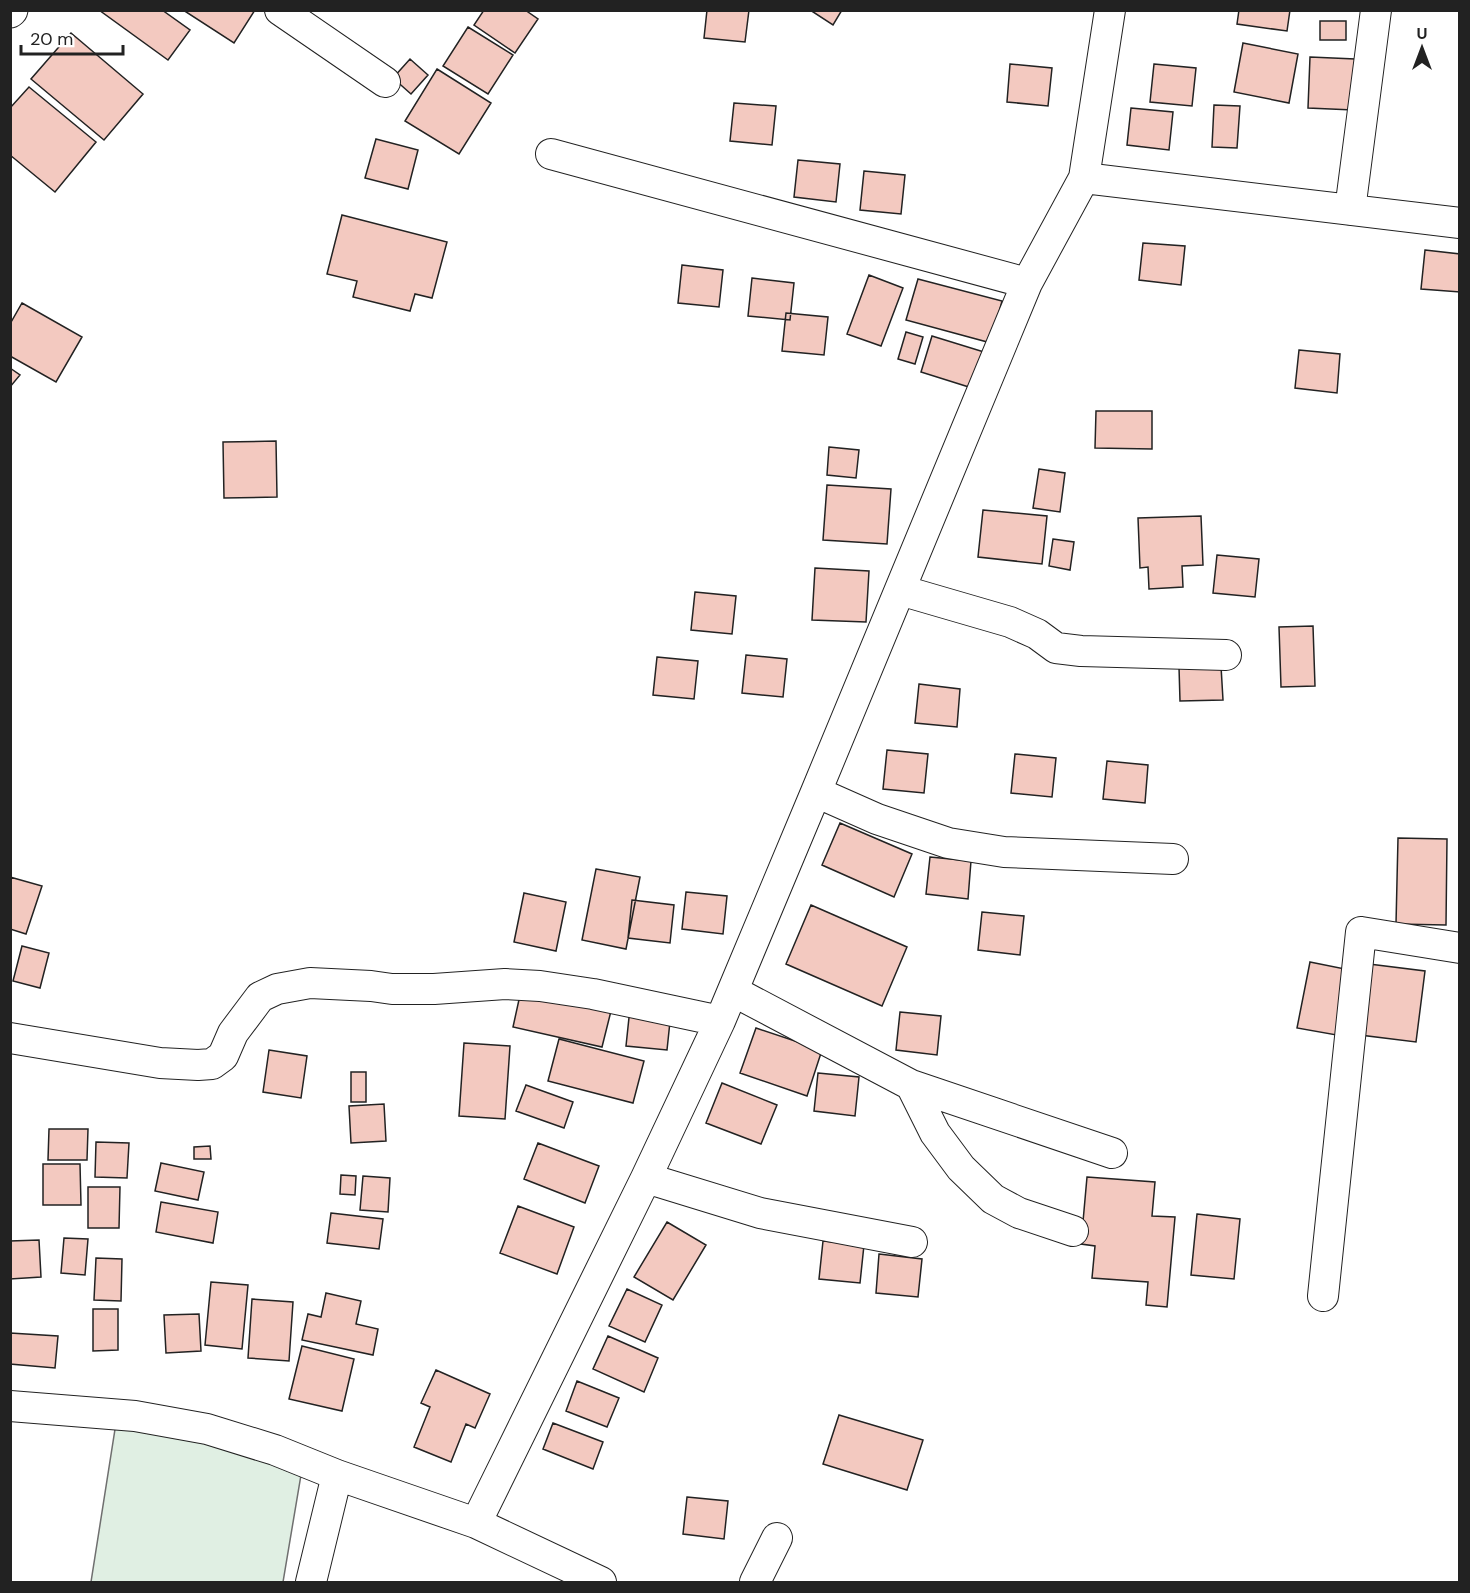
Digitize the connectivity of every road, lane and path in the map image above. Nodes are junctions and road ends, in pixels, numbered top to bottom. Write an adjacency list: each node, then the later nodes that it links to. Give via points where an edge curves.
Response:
1 (280, 10): 4 (street)
2 (1110, 10): 6 (street)
3 (1376, 10): 7 (street)
4 (385, 82)
5 (551, 154): 9 (street)
6 (1084, 178): 7 (street); 9 (street)
7 (1350, 210): 8 (street)
8 (1460, 223)
9 (1027, 283): 10 (street)
10 (900, 590): 11 (street, via 1010,622 1056,648); 12 (street)
11 (1226, 654)
12 (816, 792): 13 (street, via 877,819 948,843 1004,852); 15 (street)
13 (1173, 859)
14 (1460, 948): 23 (street, via 1361,932)
15 (733, 992): 16 (street); 18 (street)
16 (720, 1021): 17 (street, via 540,986 392,989 310,983 277,989 260,997 233,1033 223,1056 212,1064 160,1063); 20 (street)
17 (10, 1038)
18 (911, 1085): 19 (street); 21 (street, via 935,1133 961,1168 993,1199 1019,1213)
19 (1112, 1153)
20 (646, 1178): 22 (street, via 760,1213); 26 (street)
21 (1073, 1231)
22 (912, 1242)
23 (1323, 1296)
24 (10, 1406): 25 (street, via 135,1416 207,1429)
25 (337, 1474): 26 (street); 28 (street)
26 (476, 1522): 29 (street)
27 (777, 1538): 30 (street)
28 (311, 1582)
29 (601, 1582)
30 (755, 1582)

